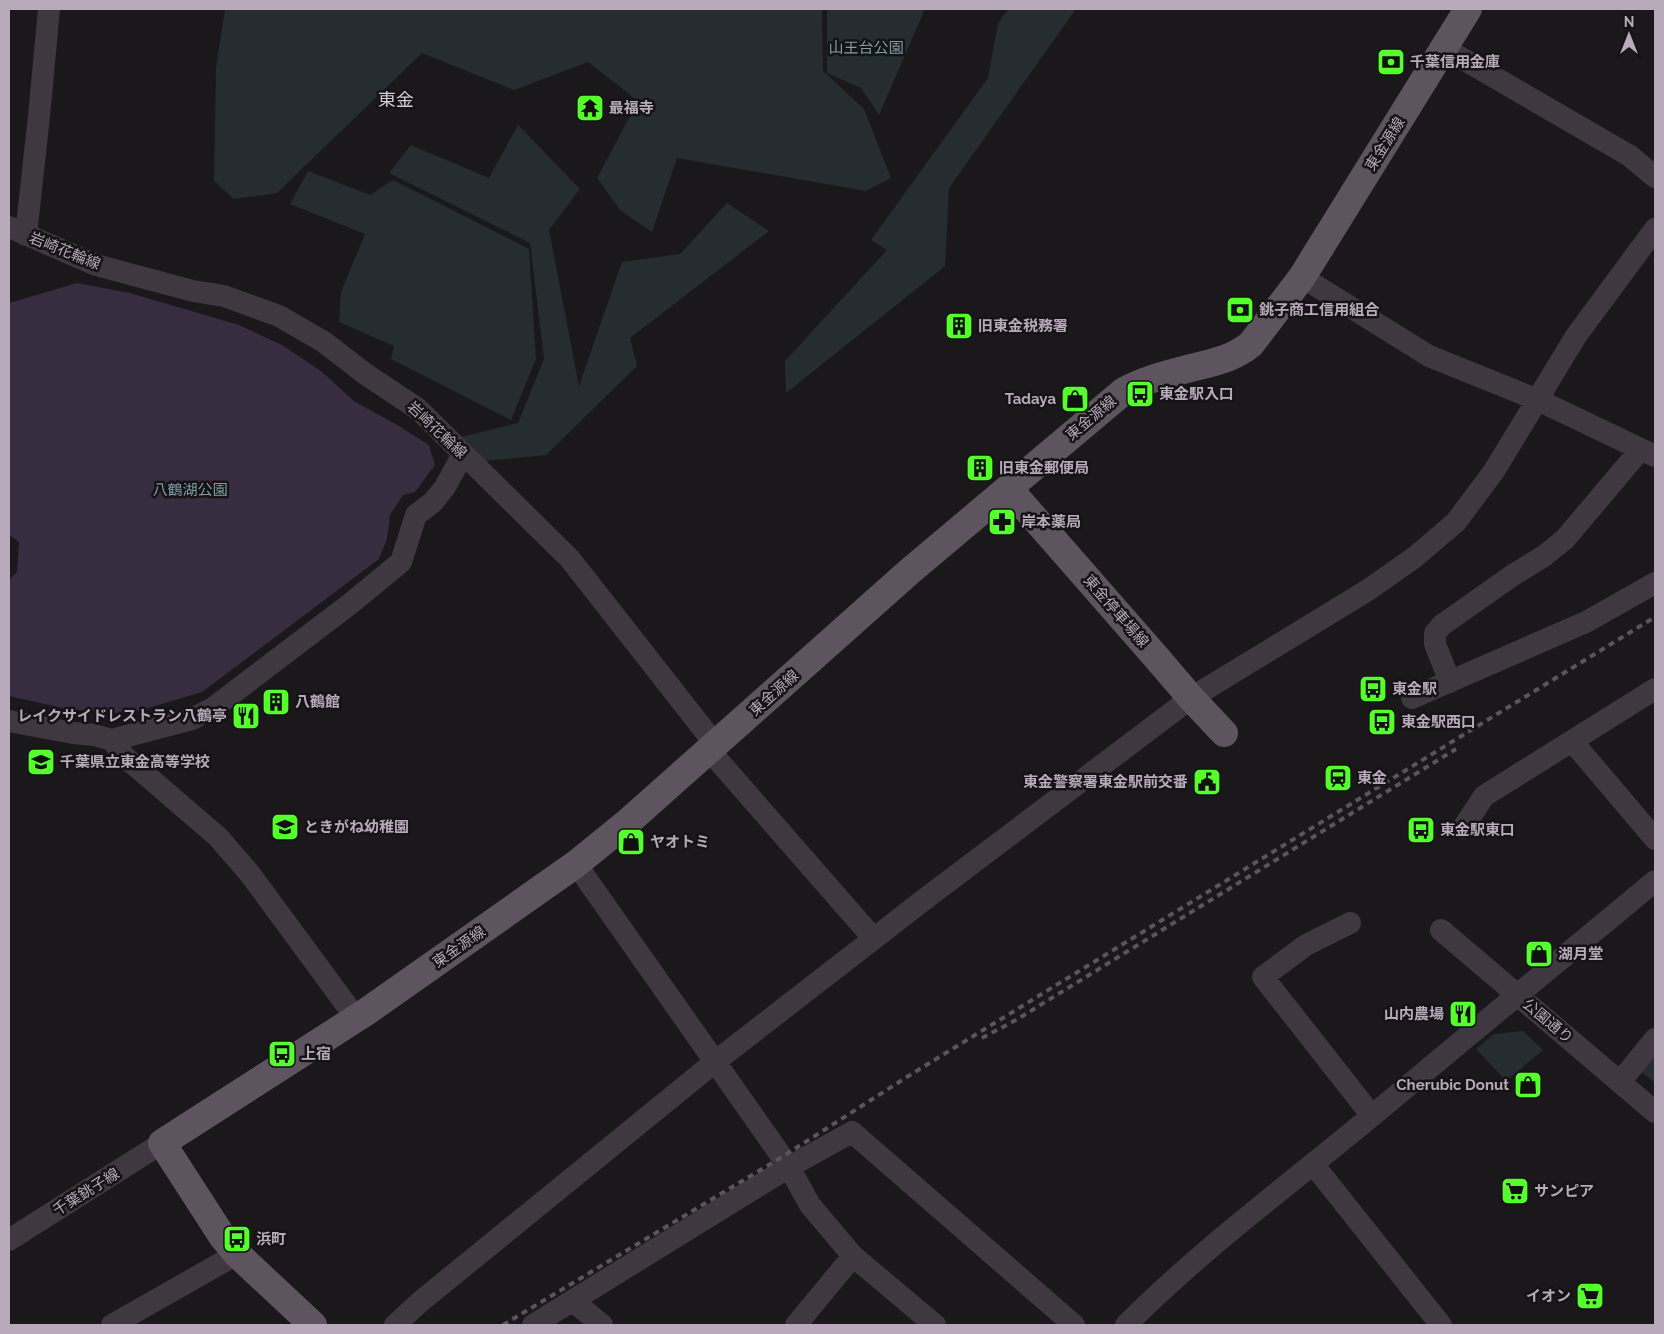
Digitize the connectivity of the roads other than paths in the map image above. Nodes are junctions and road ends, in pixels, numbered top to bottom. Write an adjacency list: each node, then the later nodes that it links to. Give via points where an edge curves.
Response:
1 (48, 9): 6 (street, via 39,116)
2 (1468, 9): 3 (main road, 東金源線)
3 (1444, 48): 4 (street, via 1630,156); 7 (main road, 東金源線)
4 (1655, 177)
5 (1655, 229): 8 (street, via 1576,336)
6 (17, 231): 10 (street, 岩崎花輪線, via 96,265 224,296 279,316 324,342 418,409)
7 (1302, 277): 8 (street, via 1430,356); 11 (main road, 東金源線, via 1256,339 1242,351 1223,360 1124,390)
8 (1538, 400): 9 (street); 15 (street, via 1494,471 1456,522 1415,557 1368,590)
9 (1648, 453): 13 (street, via 1565,539 1450,619 1435,633 1435,644)
10 (463, 454): 19 (street, via 445,488 416,515 401,562 350,604 213,708 192,719); 21 (street, 岩崎花輪線, via 570,559)
11 (1008, 489): 15 (main road, 東金停車場線); 21 (main road, 東金源線, via 910,571)
12 (1655, 583): 13 (street, via 1586,622)
13 (1450, 682): 16 (street)
14 (1655, 689): 20 (street)
15 (1191, 698): 18 (main road, 東金停車場線); 28 (street)
16 (1412, 698)
17 (9, 721): 19 (street)
18 (1224, 733)
19 (112, 740): 30 (street, via 125,758 218,837 250,874)
20 (1572, 741): 22 (street, via 1484,796); 23 (street)
21 (712, 747): 24 (main road, 東金源線); 28 (street, 岩崎花輪線)
22 (1463, 828)
23 (1655, 839)
24 (576, 864): 30 (main road, 東金源線); 32 (street)
25 (1655, 881): 29 (street)
26 (1350, 923): 35 (street, via 1306,944 1263,977)
27 (1441, 930): 29 (street, 公園通り)
28 (874, 939): 32 (street)
29 (1516, 995): 33 (street, 公園通り); 35 (street)
30 (356, 1018): 36 (main road, 東金源線)
31 (1655, 1039): 33 (street)
32 (716, 1061): 38 (street); 45 (street)
33 (1620, 1082): 34 (street, 公園通り)
34 (1655, 1112)
35 (1372, 1116): 37 (street)
36 (162, 1143): 39 (street, 千葉銚子線); 40 (main road)
37 (1313, 1164): 51 (street, via 1214,1243); 52 (street)
38 (789, 1168): 41 (street, via 810,1205); 42 (street); 50 (street, via 852,1132)
39 (9, 1240)
40 (237, 1254): 43 (street); 44 (main road)
41 (854, 1256): 48 (street); 49 (street)
42 (573, 1301): 46 (street); 47 (street)
43 (112, 1325)
44 (313, 1325)
45 (395, 1325)
46 (533, 1325)
47 (602, 1325)
48 (796, 1325)
49 (935, 1325)
50 (1074, 1325)
51 (1126, 1325)
52 (1441, 1325)

